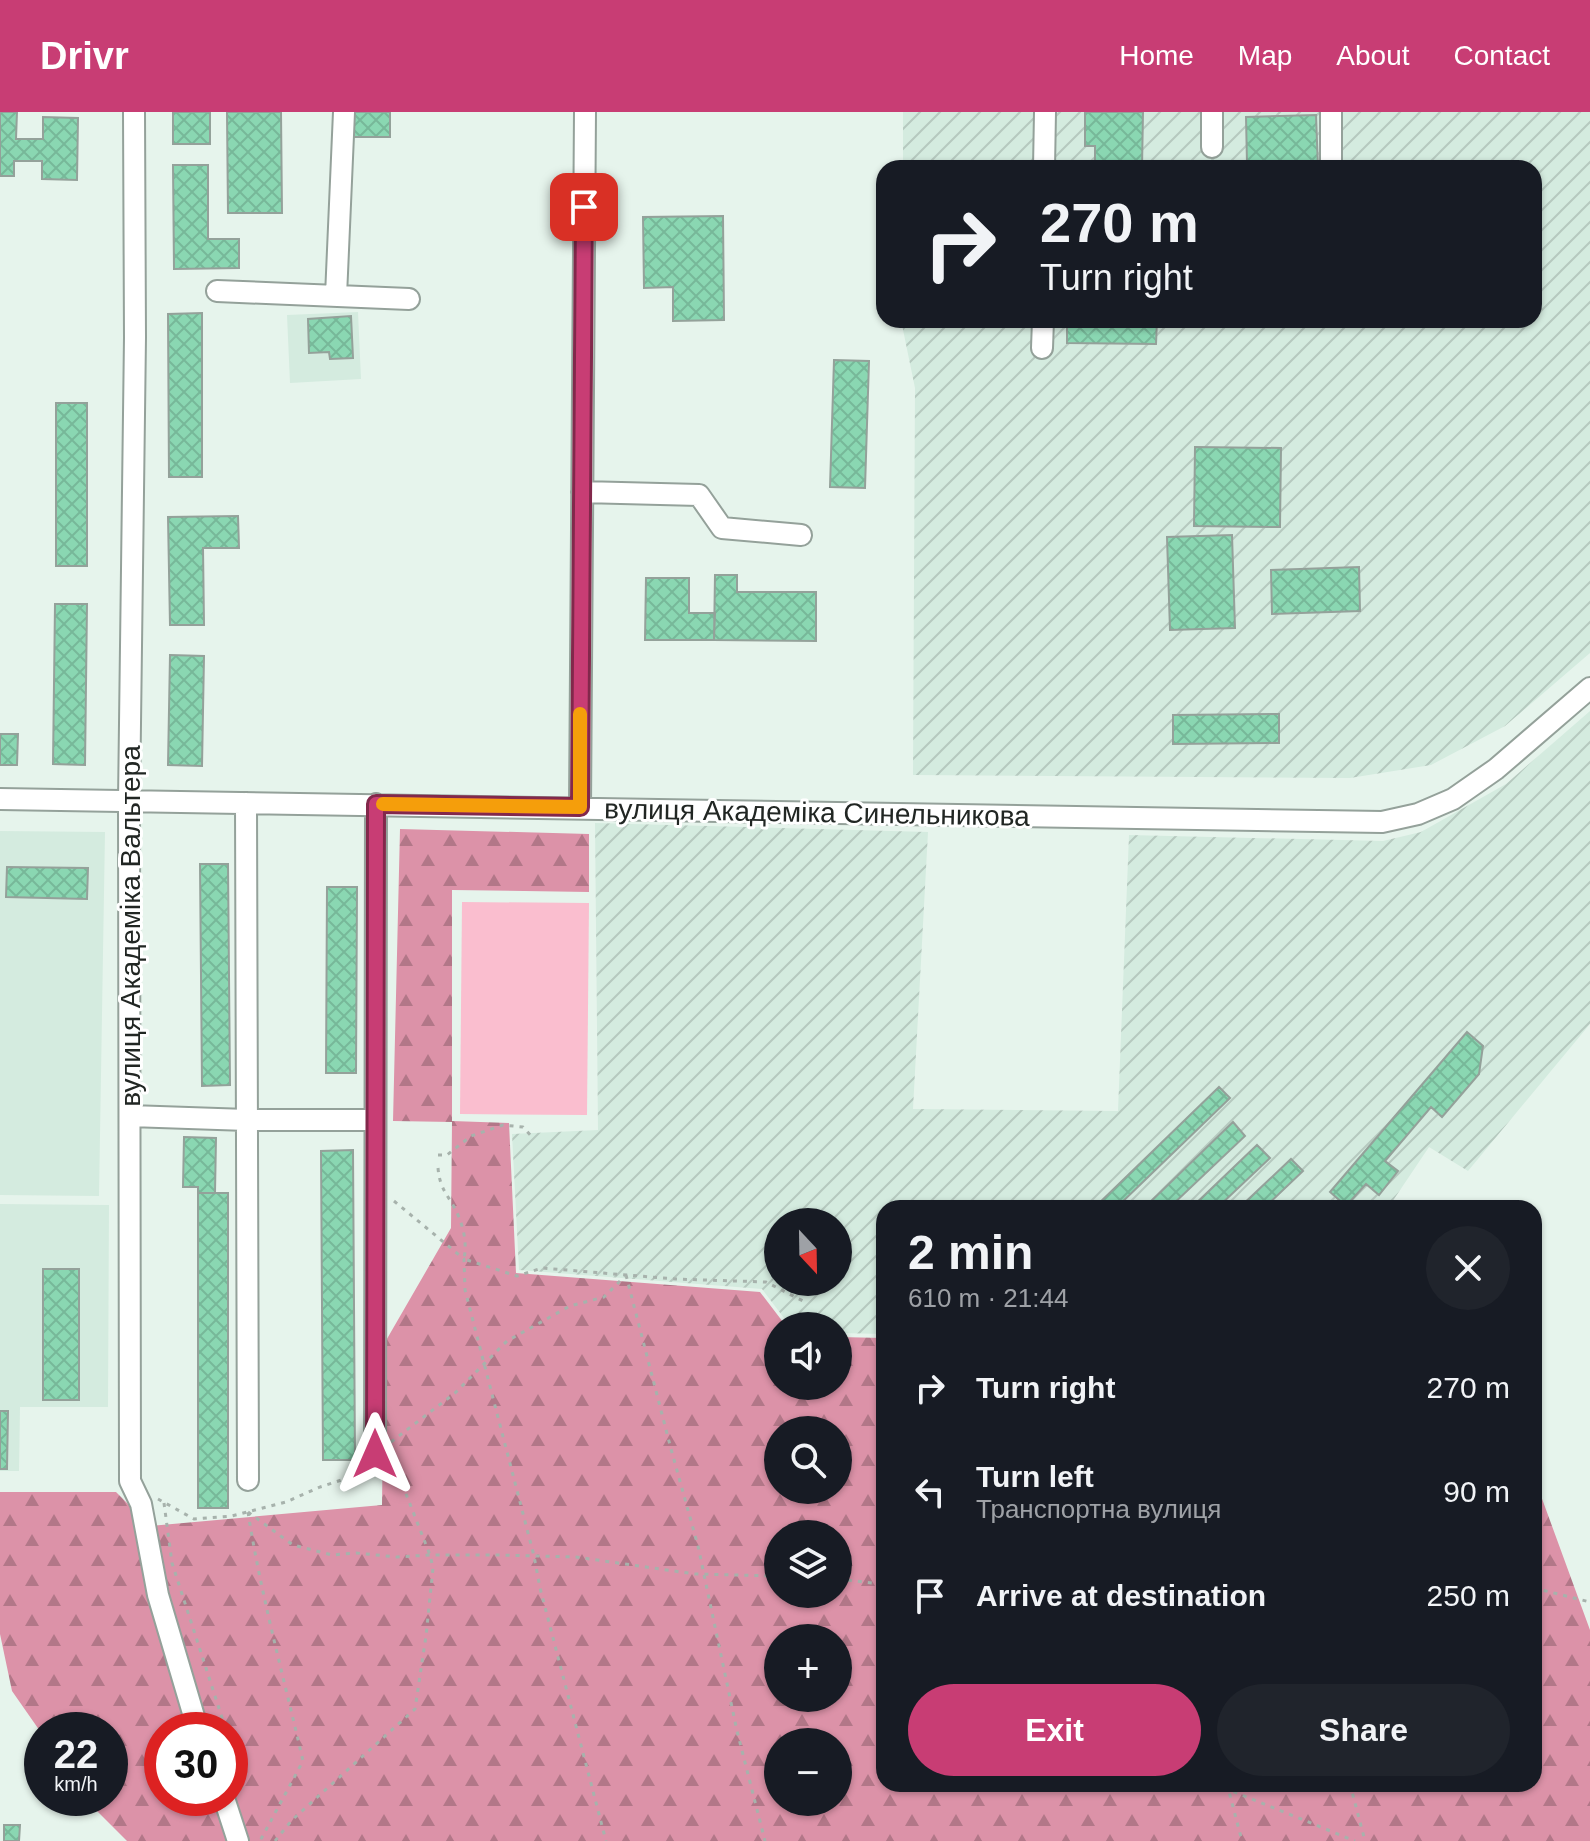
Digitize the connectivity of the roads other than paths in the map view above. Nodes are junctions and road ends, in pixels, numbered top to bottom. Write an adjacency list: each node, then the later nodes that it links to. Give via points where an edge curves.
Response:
1 (134, 112): 19 (street, вулиця Академіка Вальтера)
2 (344, 112): 11 (street)
3 (585, 112): 15 (street)
4 (1045, 112): 8 (street)
5 (1212, 112): 7 (street)
6 (1331, 112): 9 (street)
7 (1212, 147)
8 (1044, 160)
9 (1331, 160)
10 (217, 291): 11 (street)
11 (336, 296): 12 (street)
12 (409, 299)
13 (1043, 328): 14 (street)
14 (1042, 348)
15 (582, 492): 16 (street, via 699,495 722,528); 22 (street)
16 (801, 535)
17 (1590, 688): 22 (street, вулиця Академіка Синельникова, via 1453,799 1382,822)
18 (0, 799): 19 (street, вулиця Академіка Синельникова)
19 (129, 801): 20 (street, вулиця Академіка Синельникова); 23 (street, вулиця Академіка Вальтера)
20 (246, 803): 21 (street, вулиця Академіка Синельникова); 24 (street)
21 (376, 804): 22 (street, вулиця Академіка Синельникова); 25 (street)
22 (580, 807)
23 (130, 1116): 24 (street); 28 (street, вулиця Академіка Вальтера, via 130,1481 141,1504 158,1595)
24 (247, 1120): 25 (street); 27 (street)
25 (375, 1120): 26 (street)
26 (375, 1454)
27 (248, 1480)
28 (193, 1712)
29 (230, 1816): 30 (street)
30 (238, 1841)

